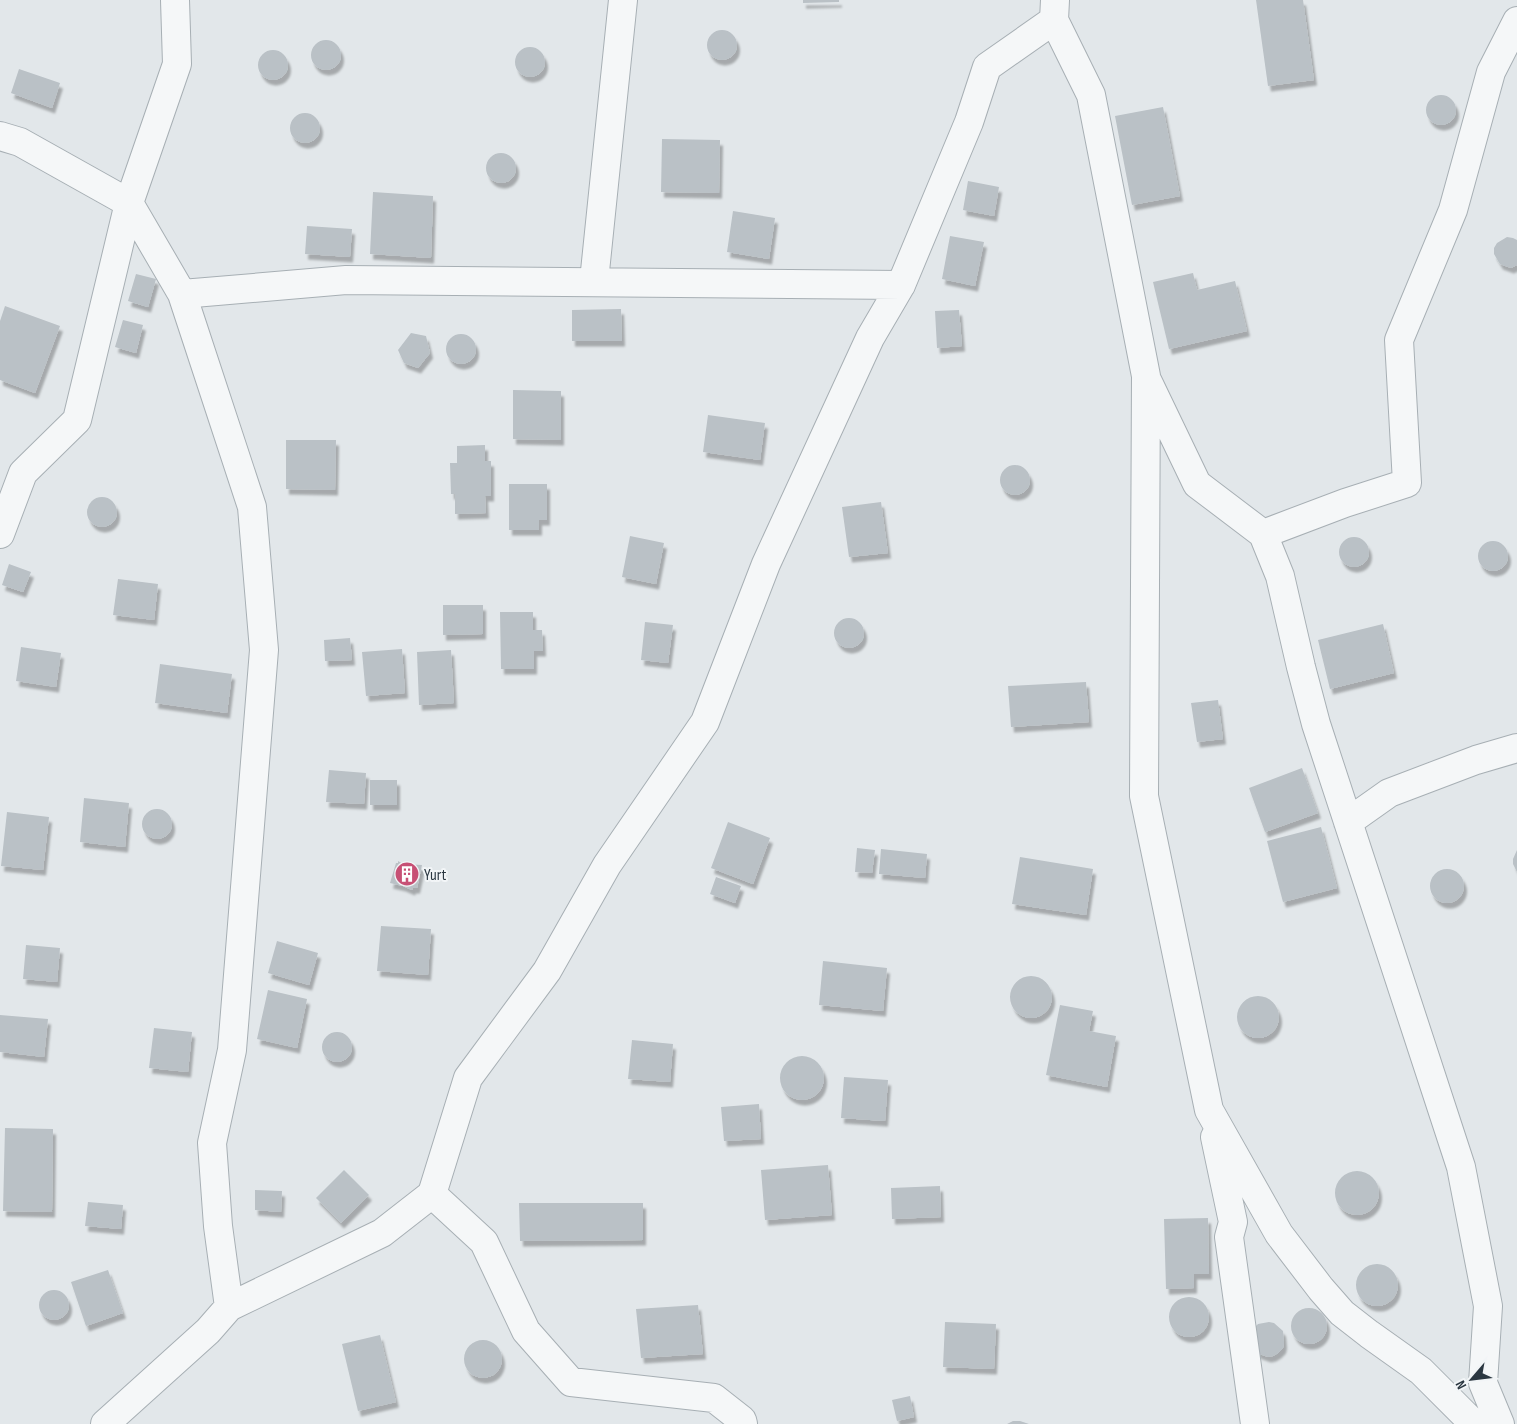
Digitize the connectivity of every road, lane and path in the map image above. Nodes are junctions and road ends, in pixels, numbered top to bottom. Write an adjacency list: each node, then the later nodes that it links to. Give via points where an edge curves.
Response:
1 (175, 0): 6 (street, via 177,64)
2 (623, 0): 7 (street)
3 (1055, 10): 8 (street, via 987,67 968,122); 10 (street, via 1091,94)
4 (1517, 21): 12 (street, via 1491,72 1453,210 1399,340 1407,483)
5 (0, 136): 6 (street, via 20,142)
6 (129, 203): 9 (street); 11 (street, via 77,420 23,473)
7 (594, 281): 8 (street); 9 (street, via 346,280)
8 (901, 285): 16 (street, via 870,338 766,564 705,722 607,864 547,972 468,1078)
9 (182, 294): 17 (street, via 252,508 264,650 232,1050 212,1143 218,1226)
10 (1146, 376): 12 (street, via 1197,484); 15 (street, via 1144,796)
11 (0, 534)
12 (1264, 534): 14 (street, via 1280,576 1300,667)
13 (1517, 748): 14 (street, via 1476,760 1389,794)
14 (1348, 822): 22 (street, via 1461,1168 1488,1306 1483,1383)
15 (1210, 1110): 20 (street, via 1233,1222 1229,1237); 21 (street, via 1279,1234 1321,1289 1342,1313 1421,1371)
16 (432, 1194): 17 (street, via 382,1233); 19 (street, via 484,1242 526,1331 571,1382 714,1398)
17 (229, 1308): 18 (street)
18 (105, 1424)
19 (743, 1424)
20 (1255, 1424)
21 (1474, 1424)
22 (1500, 1424)

